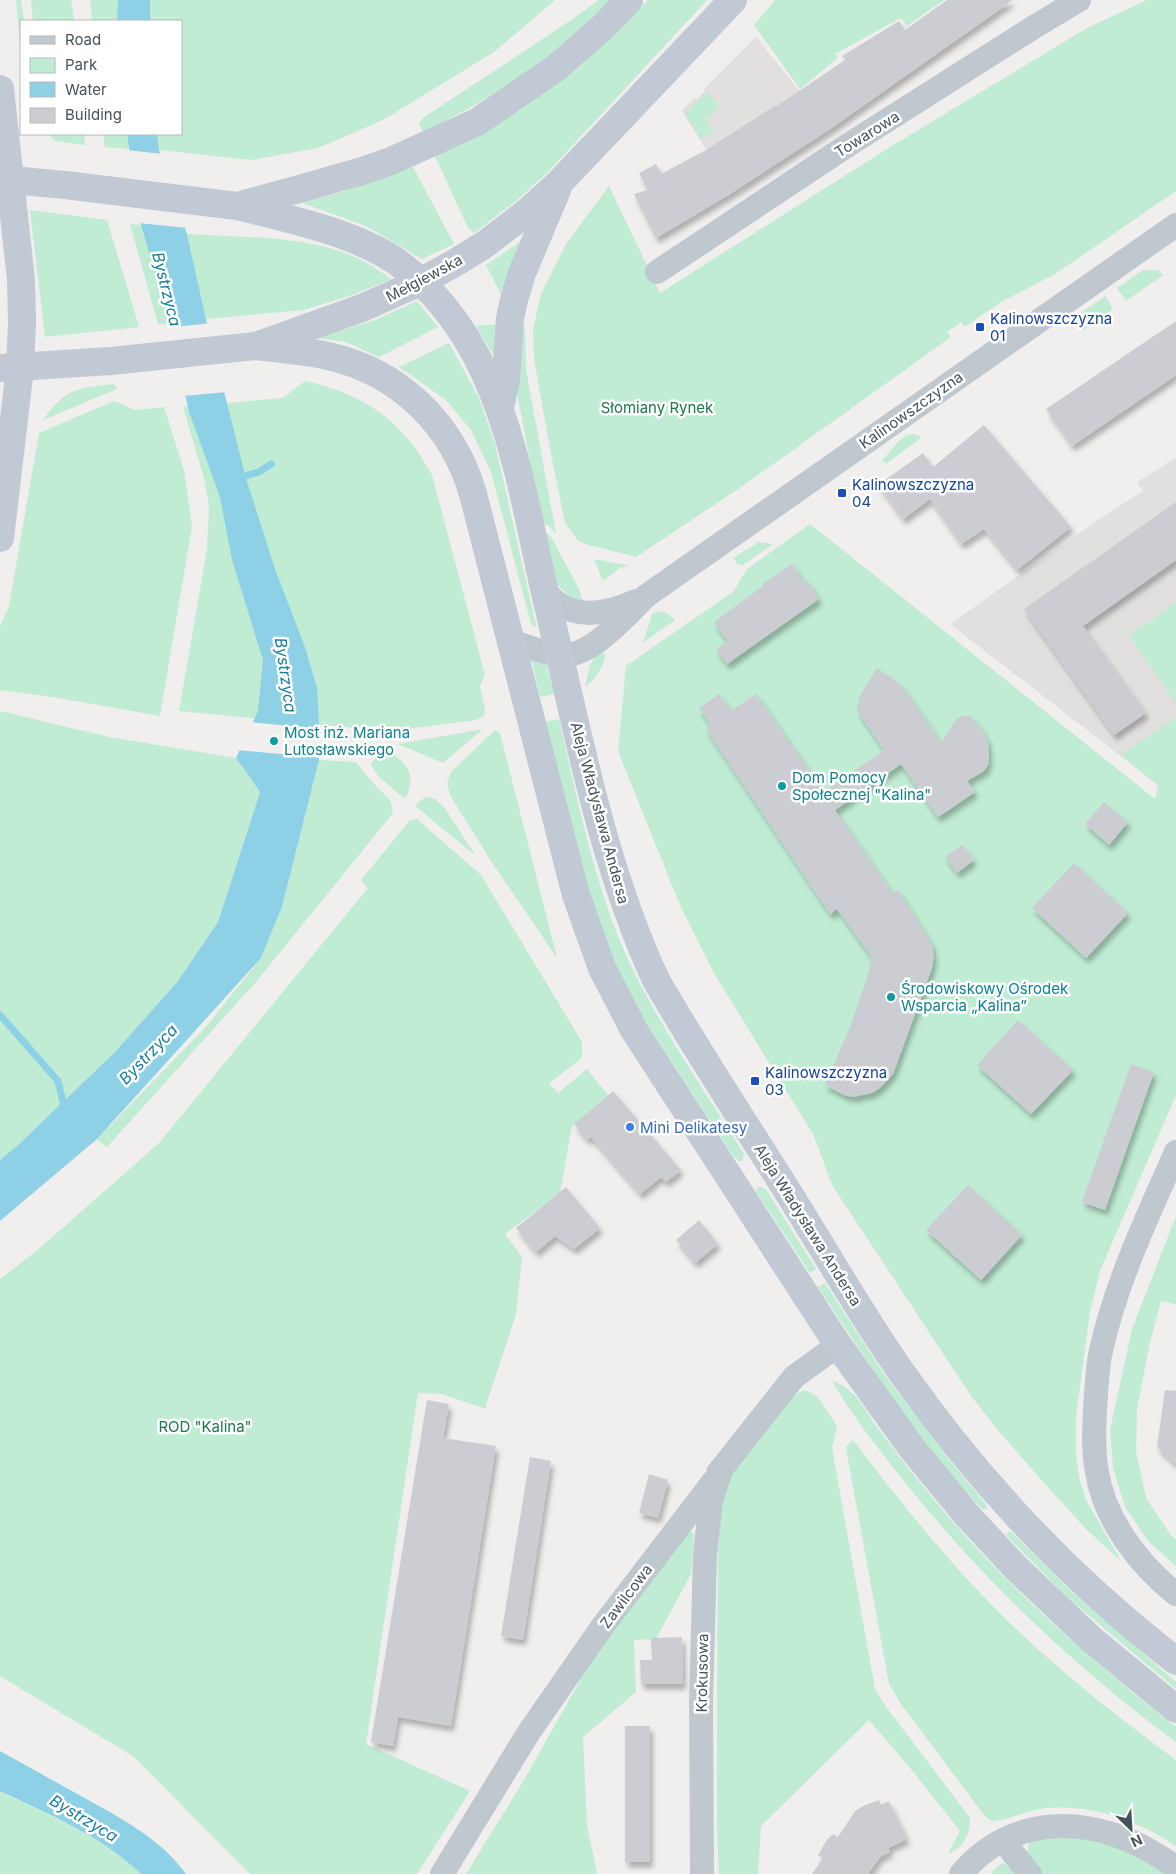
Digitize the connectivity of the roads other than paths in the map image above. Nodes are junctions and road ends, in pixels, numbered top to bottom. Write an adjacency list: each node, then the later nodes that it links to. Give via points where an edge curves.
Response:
1 (629, 0): 7 (main road, via 556,68 477,122 418,150 362,171)
2 (733, 0): 6 (main road, Mełgiewska)
3 (1079, 0): 9 (street, Towarowa, via 845,147)
4 (0, 89): 5 (main road)
5 (4, 180): 7 (main road); 12 (main road, via 21,280)
6 (560, 183): 10 (main road, Mełgiewska, via 484,244); 13 (main road, via 514,300)
7 (237, 206): 10 (main road, Aleja Władysława Andersa, via 304,222 370,247 405,268)
8 (1176, 225): 16 (street, Kalinowszczyzna)
9 (657, 272)
10 (420, 282): 11 (main road, Mełgiewska, via 362,308); 13 (main road, Aleja Władysława Andersa, via 458,327 488,378)
11 (256, 346): 12 (main road, Mełgiewska); 17 (main road, via 327,356 352,363 394,383 431,415 454,446 469,481)
12 (10, 368): 14 (main road)
13 (500, 409): 15 (main road, Aleja Władysława Andersa)
14 (0, 538)
15 (545, 590): 16 (street, Kalinowszczyzna, via 559,604 577,612 616,610); 18 (main road, Aleja Władysława Andersa)
16 (646, 596): 18 (street, Kalinowszczyzna, via 587,648)
17 (510, 641): 18 (street); 21 (main road, via 568,869 596,954 634,1030)
18 (560, 656): 20 (main road, Aleja Władysława Andersa, via 604,841 635,934 664,994)
19 (1176, 1152): 26 (street, via 1135,1247 1108,1323 1100,1357 1094,1432 1097,1473 1108,1509 1124,1540 1147,1568)
20 (769, 1163): 21 (main road); 24 (main road, Aleja Władysława Andersa, via 902,1372 959,1447)
21 (734, 1186): 22 (main road)
22 (838, 1345): 23 (street, Zawilcowa, via 794,1377 732,1453); 25 (main road, via 911,1447)
23 (720, 1473): 31 (street, Zawilcowa, via 602,1627 529,1732); 32 (street, Krokusowa, via 711,1501 705,1554 701,1702)
24 (1012, 1508): 25 (main road); 27 (main road, Aleja Władysława Andersa, via 1090,1587)
25 (983, 1532): 28 (main road, via 1074,1624)
26 (1176, 1594)
27 (1176, 1661)
28 (1176, 1709)
29 (1007, 1846): 30 (street, via 1028,1830 1068,1825 1094,1828 1141,1846); 33 (street, via 981,1854); 34 (street)
30 (1176, 1867)
31 (442, 1874)
32 (702, 1874)
33 (961, 1874)
34 (1030, 1874)

